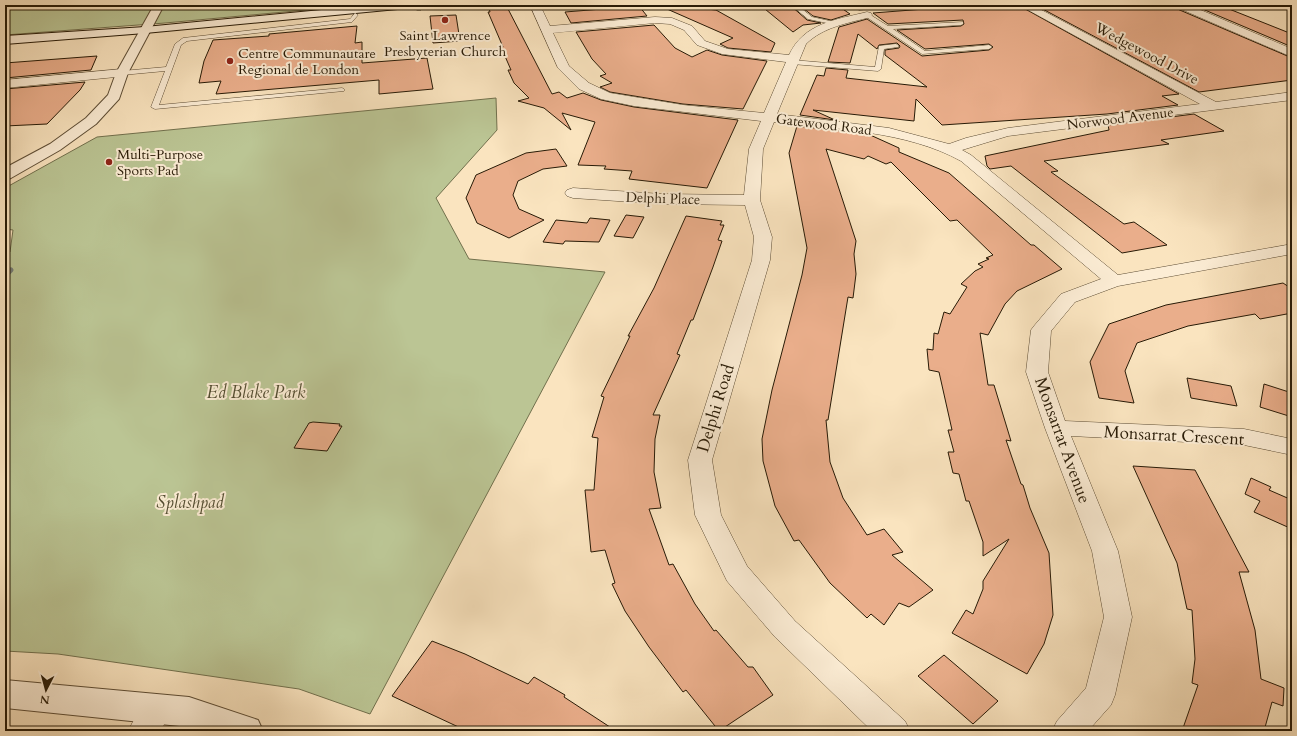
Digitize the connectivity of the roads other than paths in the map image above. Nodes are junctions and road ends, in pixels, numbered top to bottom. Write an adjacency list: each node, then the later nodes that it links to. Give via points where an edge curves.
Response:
1 (159, 5): 13 (street)
2 (535, 5): 14 (street, Gatewood Road)
3 (794, 5): 10 (lane, via 810,18)
4 (901, 5): 8 (lane)
5 (1024, 5): 25 (street, Wedgewood Drive)
6 (1180, 5): 18 (street)
7 (415, 6): 13 (street)
8 (863, 12): 10 (street, Delphi Road); 12 (lane)
9 (354, 14): 20 (lane, via 352,20 185,39 178,44)
10 (836, 23): 19 (street, Delphi Road, via 814,32 802,42)
11 (961, 23): 12 (lane)
12 (888, 28): 17 (lane, via 924,53)
13 (145, 30): 15 (street); 21 (street)
14 (548, 30): 19 (street, via 655,20 672,21 688,28 700,43 726,52); 26 (street, Gatewood Road, via 564,68 584,86 606,96 683,109)
15 (5, 40)
16 (896, 46): 19 (lane, via 881,47 878,69)
17 (989, 47)
18 (1292, 53)
19 (792, 60): 26 (street, Delphi Road)
20 (169, 69): 21 (lane); 23 (lane, via 155,107)
21 (122, 73): 22 (street); 28 (street, via 114,96 91,121 55,147)
22 (5, 84)
23 (342, 90)
24 (1292, 96): 25 (street, Norwood Avenue)
25 (1214, 106): 27 (street, Norwood Avenue, via 1008,132)
26 (768, 118): 27 (street, Gatewood Road, via 889,132); 30 (street, Delphi Road, via 756,149)
27 (950, 149): 32 (street, Gatewood Road, via 966,158)
28 (9, 170)
29 (573, 193): 30 (street, Delphi Place, via 662,199)
30 (752, 200): 38 (street, Delphi Road, via 763,237 761,260 700,460 708,515 737,573 785,629)
31 (1292, 249): 32 (street, Monsarrat Avenue)
32 (1114, 281): 33 (street, Monsarrat Avenue, via 1068,298 1040,330 1038,372)
33 (1056, 428): 34 (street, Monsarrat Crescent, via 1244,437); 39 (street, Monsarrat Avenue, via 1105,551 1118,617 1100,695)
34 (1292, 447)
35 (5, 694): 36 (street)
36 (150, 720): 37 (street, via 189,712)
37 (246, 731)
38 (894, 731)
39 (1068, 731)

